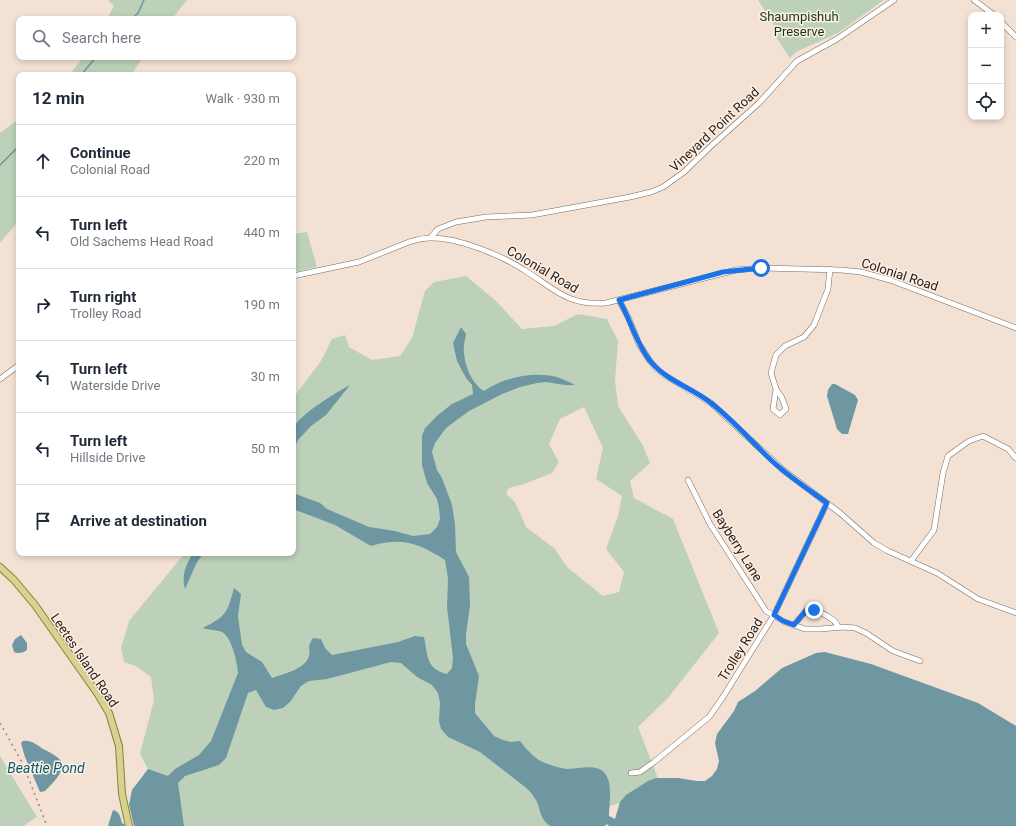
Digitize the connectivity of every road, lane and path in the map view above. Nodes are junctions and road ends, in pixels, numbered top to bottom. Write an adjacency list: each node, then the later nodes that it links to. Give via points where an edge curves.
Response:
1 (894, 0): 6 (street, Vineyard Point Road, via 837,39 797,61 759,103 684,172 663,187 630,197 532,215 456,222 438,229)
2 (974, 0): 3 (street)
3 (990, 12)
4 (1004, 25): 5 (street)
5 (1016, 37)
6 (431, 238): 8 (street, via 413,240 359,262); 9 (street, Colonial Road, via 465,244 501,258 571,299 591,303)
7 (830, 269): 9 (street, Colonial Road, via 736,270); 10 (street, Colonial Road, via 853,271 890,280); 13 (street, via 828,289 814,325 804,337 785,346 776,355 771,373)
8 (296, 275)
9 (619, 300): 16 (street, via 639,344 657,368 711,403 783,470)
10 (1016, 328)
11 (16, 367): 12 (street)
12 (0, 379)
13 (776, 389)
14 (1016, 458): 17 (street, via 1008,449 983,436 969,441 948,456 934,530)
15 (688, 480): 20 (street, Bayberry Lane, via 710,524 766,611)
16 (827, 503): 17 (street, via 874,542); 20 (street, Trolley Road)
17 (911, 561): 19 (street, via 937,573 978,599)
18 (0, 567): 25 (main road, Leetes Island Road, via 35,605 109,714 119,746 122,794)
19 (1016, 613)
20 (774, 615): 21 (street, Bayberry Lane); 24 (street, Trolley Road, via 709,717 654,762 640,772)
21 (794, 625): 22 (street, Bayberry Lane, via 810,630); 22 (street, via 809,607 836,621)
22 (838, 627): 23 (street, Bayberry Lane, via 860,630 893,651)
23 (920, 661)
24 (631, 773)
25 (129, 826)

